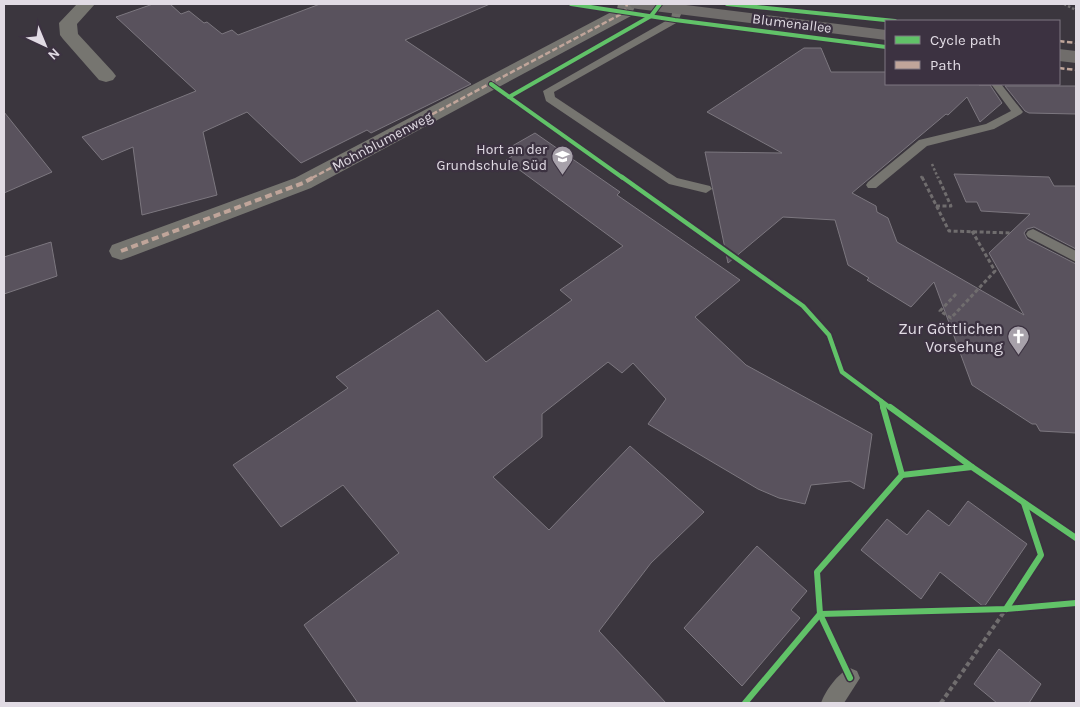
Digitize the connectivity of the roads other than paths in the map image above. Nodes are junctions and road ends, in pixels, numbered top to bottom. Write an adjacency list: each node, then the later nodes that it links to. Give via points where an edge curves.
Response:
1 (86, 4): 8 (street, via 68,23 68,35)
2 (627, 4): 13 (street, Mohnblumenweg, via 625,12 303,183)
3 (638, 4): 4 (street, Blumenallee)
4 (678, 9): 5 (street, Blumenallee); 11 (lane, via 675,20 548,91 550,99 673,181)
5 (885, 35)
6 (1060, 55): 7 (street)
7 (1076, 57)
8 (106, 76)
9 (997, 85): 10 (lane, via 1017,112 990,127 922,143)
10 (872, 185)
11 (706, 189)
12 (1032, 234): 14 (lane)
13 (121, 251)
14 (1076, 257)
15 (850, 678): 16 (lane)
16 (831, 703)

